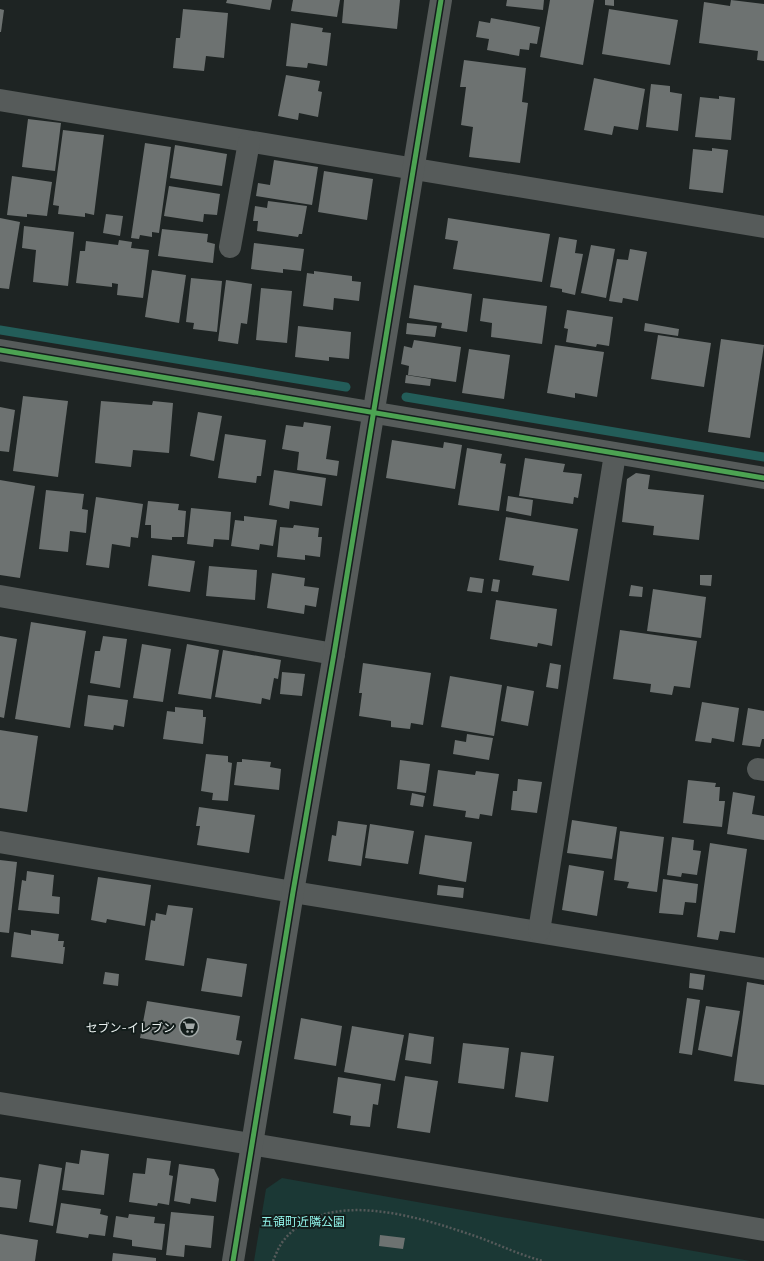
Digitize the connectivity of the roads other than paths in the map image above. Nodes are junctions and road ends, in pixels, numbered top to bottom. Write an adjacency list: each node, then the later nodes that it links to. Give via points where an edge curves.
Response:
1 (441, 0): 4 (street)
2 (0, 100): 3 (street)
3 (248, 142): 4 (street); 6 (street)
4 (414, 169): 5 (street); 8 (street)
5 (764, 227)
6 (230, 247)
7 (0, 350): 8 (street)
8 (373, 413): 9 (street); 12 (street)
9 (615, 454): 10 (street); 15 (street)
10 (764, 478)
11 (0, 596): 12 (street)
12 (334, 654): 14 (street)
13 (0, 842): 14 (street)
14 (293, 892): 15 (street); 18 (street)
15 (539, 932): 16 (street)
16 (764, 969)
17 (0, 1103): 18 (street)
18 (251, 1144): 19 (street); 20 (street)
19 (764, 1230)
20 (233, 1261)

